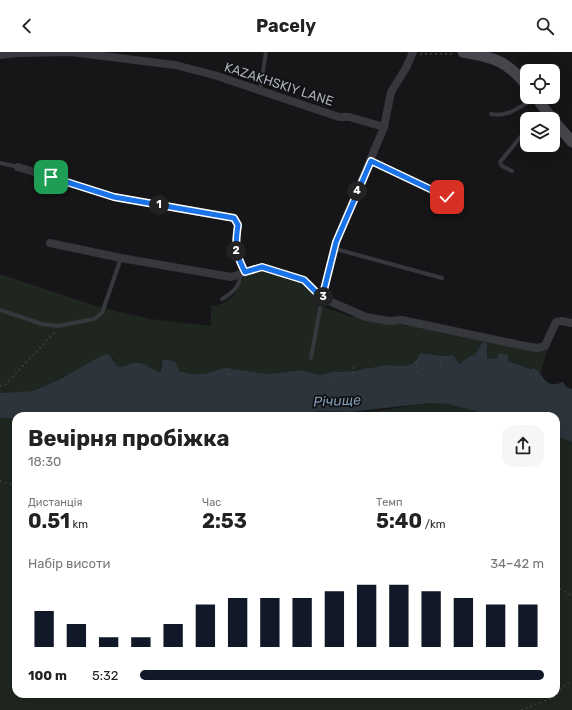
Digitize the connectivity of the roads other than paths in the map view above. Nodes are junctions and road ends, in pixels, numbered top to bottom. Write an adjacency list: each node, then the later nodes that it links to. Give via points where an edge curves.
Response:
1 (18, 52): 5 (street, KAZAKHSKIY LANE); 7 (street, KAZAKHSKIY LANE, via 71,52 175,65)
2 (266, 52): 7 (lane)
3 (413, 52): 10 (street, via 391,92)
4 (463, 52): 6 (street, via 501,61)
5 (0, 55)
6 (520, 78)
7 (260, 91): 10 (street, KAZAKHSKIY LANE, via 339,117 349,117)
8 (525, 104): 9 (lane, via 509,114)
9 (491, 114)
10 (384, 127): 14 (street)
11 (560, 128): 13 (street)
12 (520, 138): 17 (lane, via 500,162)
13 (572, 142)
14 (371, 161): 18 (lane); 20 (street, via 350,206 336,242)
15 (0, 163): 16 (lane)
16 (18, 167): 22 (street, via 114,197 234,218 238,225 235,246)
17 (512, 171)
18 (447, 197)
19 (50, 243): 21 (street)
20 (336, 249): 23 (lane); 24 (street)
21 (121, 258): 22 (street, via 231,277); 26 (lane, via 102,313 94,319 58,326 42,324)
22 (243, 273): 24 (street, via 262,267 304,280); 25 (lane, via 236,288)
23 (442, 278)
24 (322, 298): 27 (street, via 366,317 402,320 537,348 545,346 556,322); 28 (lane)
25 (222, 299)
26 (0, 310)
27 (572, 323)
28 (311, 358)

